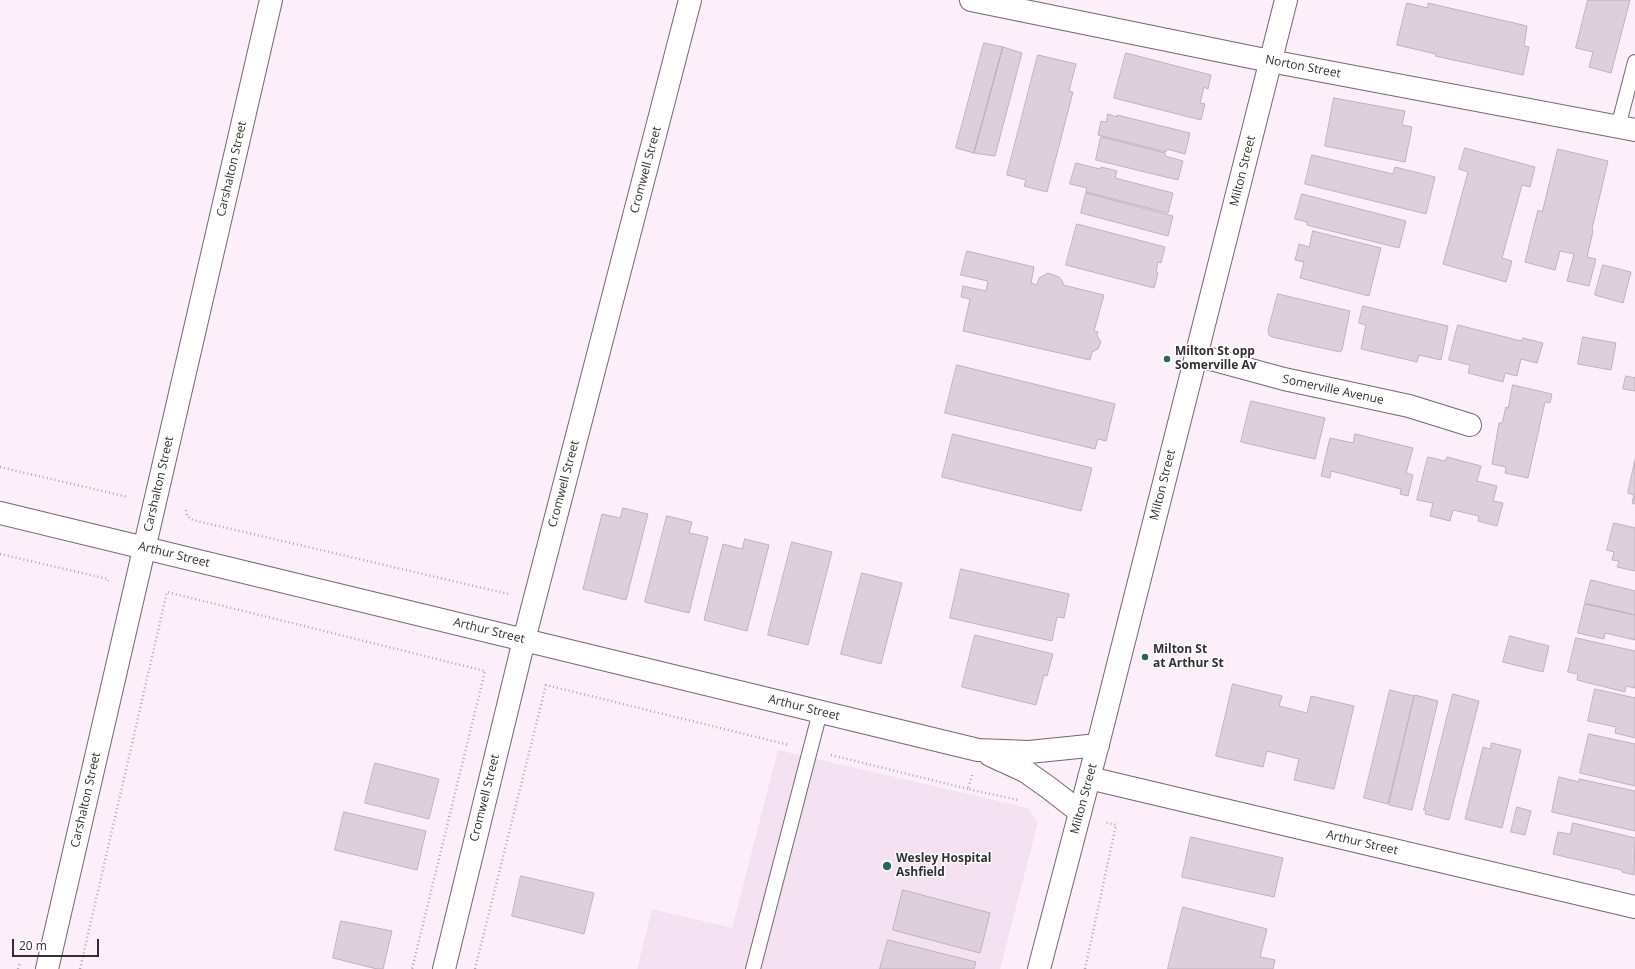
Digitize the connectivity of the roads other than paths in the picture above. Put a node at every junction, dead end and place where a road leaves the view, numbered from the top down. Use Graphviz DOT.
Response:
graph roads {
  1 [pos="271,0"];
  2 [pos="690,0"];
  3 [pos="971,0"];
  4 [pos="1286,0"];
  5 [pos="1270,61"];
  6 [pos="1635,62"];
  7 [pos="1626,129"];
  8 [pos="1196,355"];
  9 [pos="1470,426"];
  10 [pos="0,513"];
  11 [pos="144,548"];
  12 [pos="524,640"];
  13 [pos="820,712"];
  14 [pos="1098,745"];
  15 [pos="978,750"];
  16 [pos="1089,778"];
  17 [pos="1080,812"];
  18 [pos="1635,907"];
  19 [pos="47,969"];
  20 [pos="444,969"];
  21 [pos="753,969"];
  22 [pos="1039,969"];
  1 -- 11 [label="street, Carshalton Street"];
  2 -- 12 [label="street, Cromwell Street"];
  3 -- 5 [label="street, Norton Street"];
  4 -- 5 [label="street, Milton Street"];
  5 -- 7 [label="street, Norton Street"];
  5 -- 8 [label="street, Milton Street"];
  6 -- 7 [label="lane"];
  8 -- 9 [label="street, Somerville Avenue"];
  8 -- 14 [label="street, Milton Street"];
  10 -- 11 [label="street, Arthur Street"];
  11 -- 12 [label="street, Arthur Street"];
  11 -- 19 [label="street, Carshalton Street"];
  12 -- 13 [label="street, Arthur Street"];
  12 -- 20 [label="street, Cromwell Street"];
  13 -- 15 [label="street, Arthur Street"];
  13 -- 21 [label="lane"];
  14 -- 15 [label="street, Arthur Street"];
  14 -- 16 [label="street, Milton Street"];
  15 -- 17 [label="street, Arthur Street"];
  16 -- 17 [label="street, Milton Street"];
  16 -- 18 [label="street, Arthur Street"];
  17 -- 22 [label="street, Milton Street"];
}
